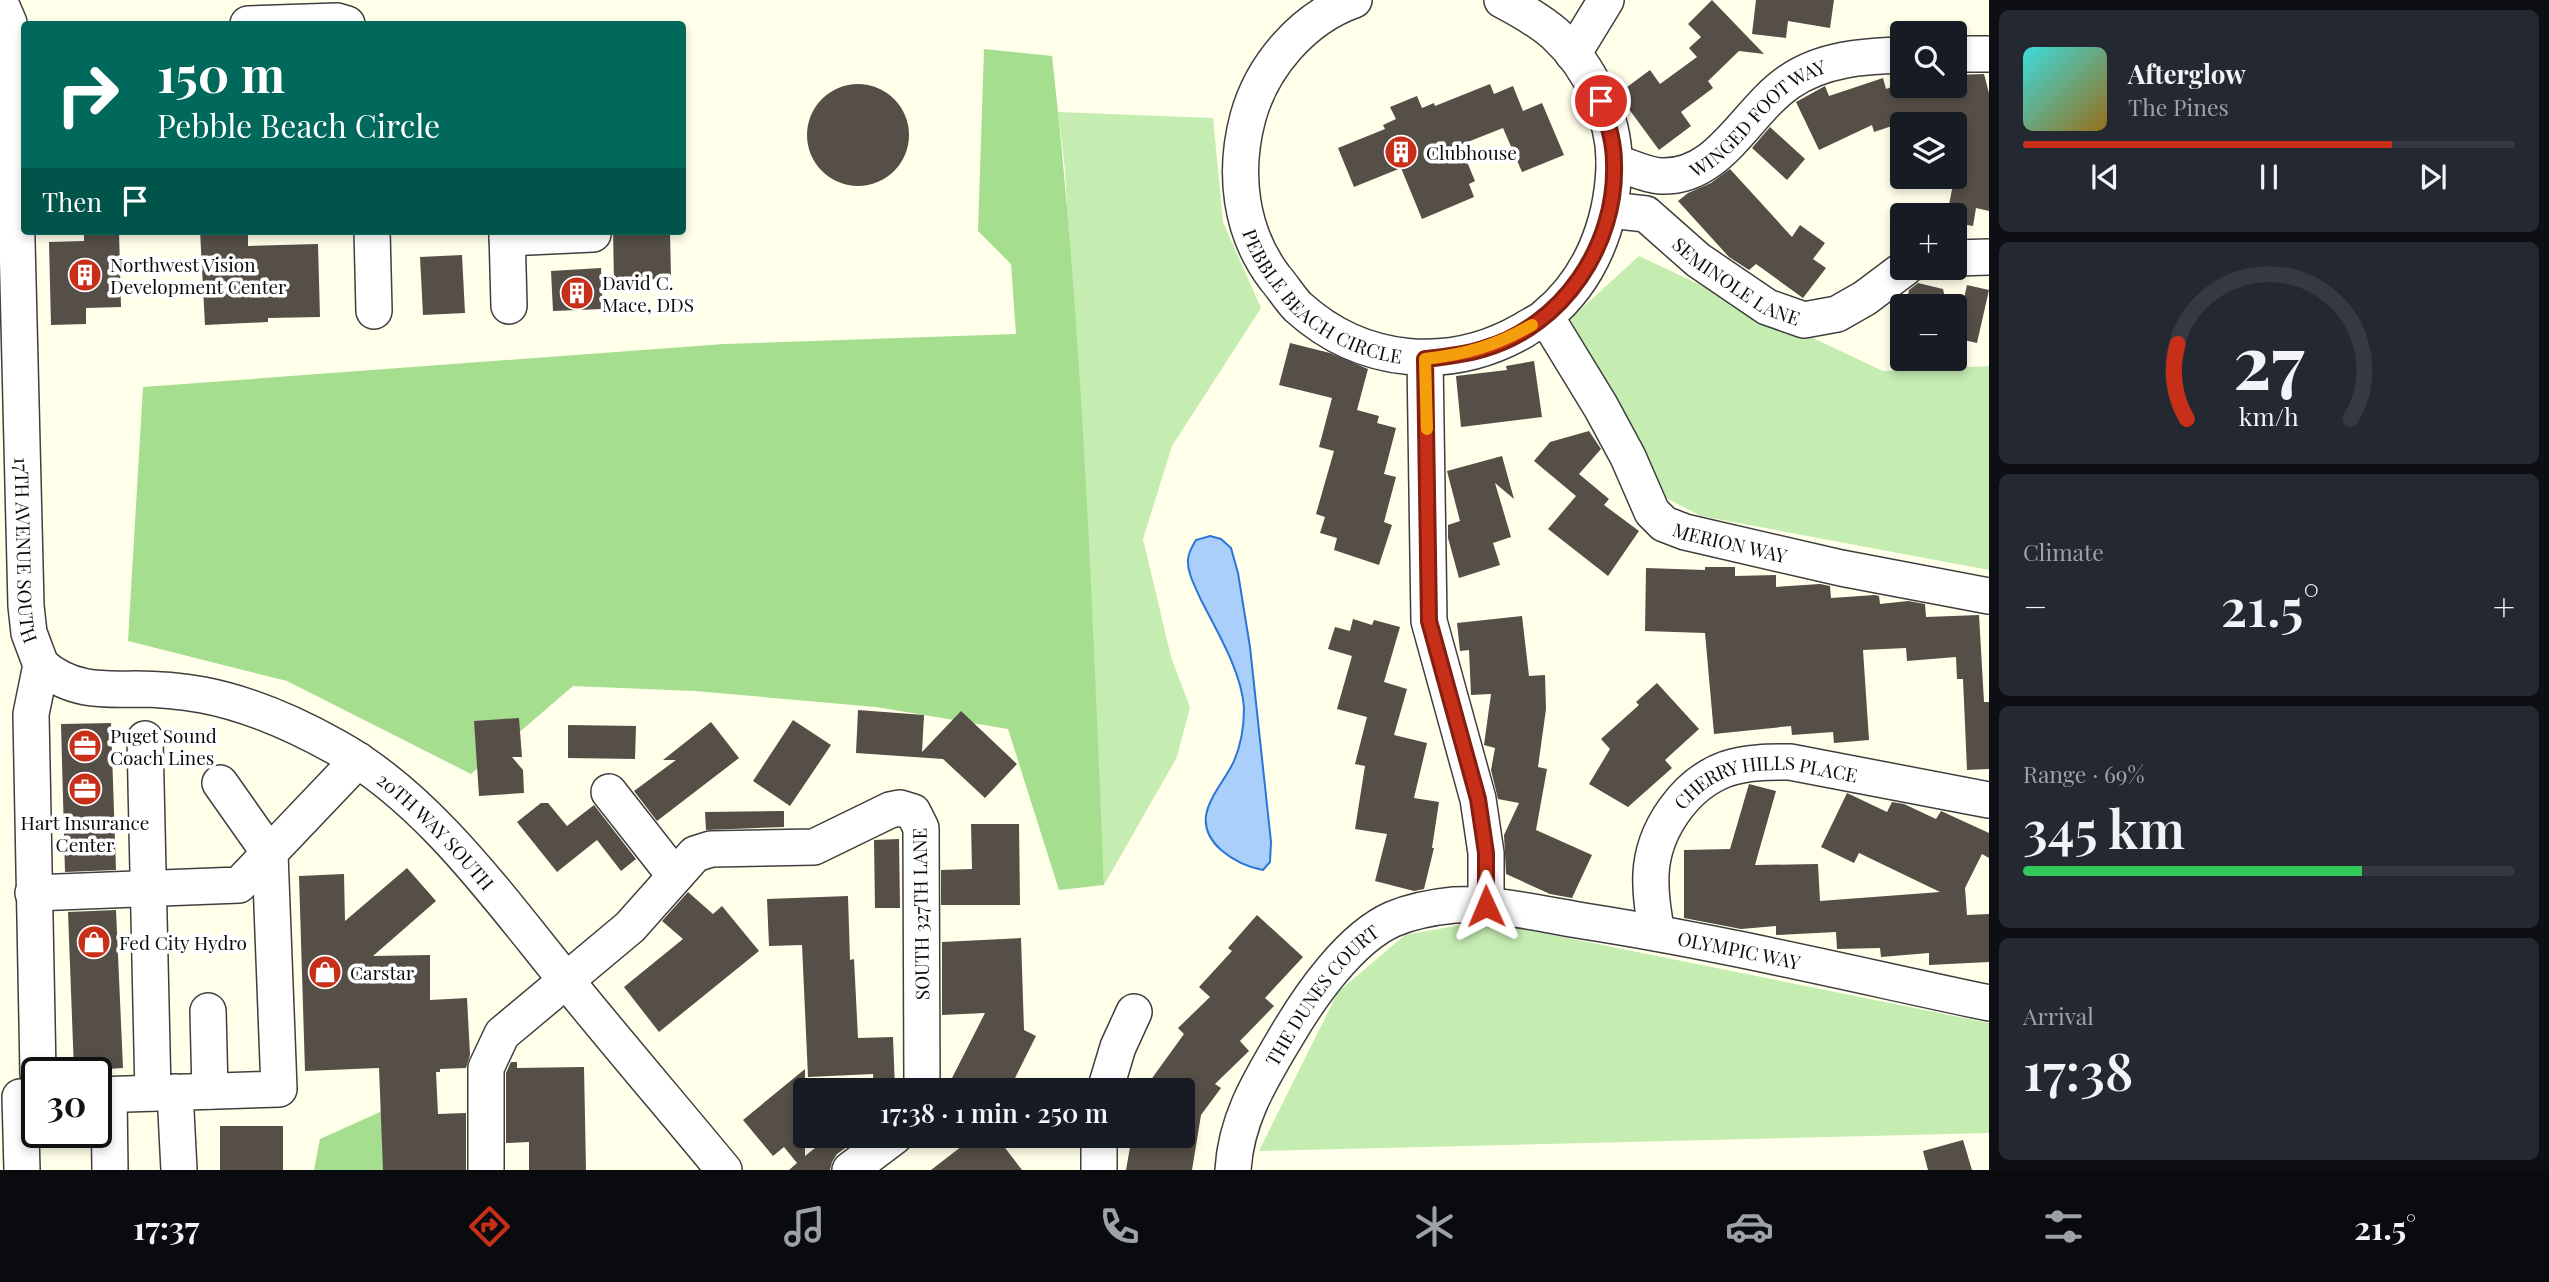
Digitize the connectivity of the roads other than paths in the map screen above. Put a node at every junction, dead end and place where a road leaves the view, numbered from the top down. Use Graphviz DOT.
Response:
graph roads {
  1 [pos="1354,0"];
  2 [pos="1587,0"];
  3 [pos="1606,0"];
  4 [pos="1516,7"];
  5 [pos="10,22"];
  6 [pos="1573,54"];
  7 [pos="1967,54"];
  8 [pos="1989,54"];
  9 [pos="1890,55"];
  10 [pos="13,161"];
  11 [pos="1614,162"];
  12 [pos="1689,173"];
  13 [pos="1610,210"];
  14 [pos="1646,214"];
  15 [pos="372,235"];
  16 [pos="507,235"];
  17 [pos="1989,257"];
  18 [pos="1967,258"];
  19 [pos="1586,270"];
  20 [pos="1890,279"];
  21 [pos="509,306"];
  22 [pos="374,311"];
  23 [pos="1546,317"];
  24 [pos="1425,359"];
  25 [pos="10,366"];
  26 [pos="1989,596"];
  27 [pos="41,665"];
  28 [pos="145,739"];
  29 [pos="358,760"];
  30 [pos="219,783"];
  31 [pos="609,792"];
  32 [pos="1989,800"];
  33 [pos="270,855"];
  34 [pos="675,876"];
  35 [pos="148,890"];
  36 [pos="33,894"];
  37 [pos="1486,906"];
  38 [pos="1657,933"];
  39 [pos="565,980"];
  40 [pos="1989,1003"];
  41 [pos="208,1011"];
  42 [pos="1134,1012"];
  43 [pos="25,1057"];
  44 [pos="922,1078"];
  45 [pos="1109,1078"];
  46 [pos="210,1091"];
  47 [pos="164,1093"];
  48 [pos="112,1095"];
  49 [pos="22,1148"];
  50 [pos="108,1148"];
  51 [pos="879,1148"];
  52 [pos="1099,1148"];
  53 [pos="22,1170"];
  54 [pos="110,1170"];
  55 [pos="179,1170"];
  56 [pos="486,1170"];
  57 [pos="724,1170"];
  58 [pos="849,1170"];
  59 [pos="1099,1170"];
  60 [pos="1233,1170"];
  1 -- 24 [label="street, PEBBLE BEACH CIRCLE"];
  2 -- 4 [label="street, PEBBLE BEACH CIRCLE"];
  3 -- 6 [label="street"];
  4 -- 6 [label="street, PEBBLE BEACH CIRCLE"];
  5 -- 10 [label="street, 17TH AVENUE SOUTH"];
  6 -- 11 [label="street, PEBBLE BEACH CIRCLE"];
  7 -- 8 [label="street"];
  9 -- 12 [label="street, WINGED FOOT WAY"];
  10 -- 25 [label="street, 17TH AVENUE SOUTH"];
  11 -- 12 [label="street, WINGED FOOT WAY"];
  11 -- 13 [label="street, PEBBLE BEACH CIRCLE"];
  12 -- 14 [label="street"];
  13 -- 14 [label="street"];
  13 -- 19 [label="street, PEBBLE BEACH CIRCLE"];
  14 -- 19 [label="street"];
  14 -- 20 [label="street, SEMINOLE LANE"];
  15 -- 22 [label="street"];
  16 -- 21 [label="street"];
  17 -- 18 [label="street"];
  19 -- 23 [label="street, PEBBLE BEACH CIRCLE"];
  23 -- 24 [label="street, PEBBLE BEACH CIRCLE"];
  23 -- 26 [label="street, MERION WAY"];
  24 -- 37 [label="street"];
  25 -- 27 [label="street, 17TH AVENUE SOUTH"];
  27 -- 29 [label="street, 20TH WAY SOUTH"];
  27 -- 36 [label="street, 17TH AVENUE SOUTH"];
  28 -- 35 [label="street"];
  29 -- 33 [label="street"];
  29 -- 39 [label="street, 20TH WAY SOUTH"];
  30 -- 33 [label="street"];
  31 -- 34 [label="street"];
  32 -- 38 [label="street, CHERRY HILLS PLACE"];
  33 -- 35 [label="street"];
  33 -- 46 [label="street"];
  34 -- 39 [label="street, SOUTH 327TH LANE"];
  34 -- 44 [label="street, SOUTH 327TH LANE"];
  35 -- 36 [label="street"];
  35 -- 47 [label="street"];
  36 -- 43 [label="street, 17TH AVENUE SOUTH"];
  37 -- 38 [label="street, OLYMPIC WAY"];
  37 -- 60 [label="street, THE DUNES COURT"];
  38 -- 40 [label="street, OLYMPIC WAY"];
  39 -- 56 [label="street, SOUTH 327TH LANE"];
  39 -- 57 [label="street, 20TH WAY SOUTH"];
  41 -- 46 [label="street"];
  42 -- 45 [label="street"];
  46 -- 47 [label="street"];
  47 -- 48 [label="street"];
  47 -- 55 [label="street"];
  49 -- 53 [label="street, 17TH AVENUE SOUTH"];
  50 -- 54 [label="street"];
  51 -- 58 [label="street"];
  52 -- 59 [label="street"];
}
